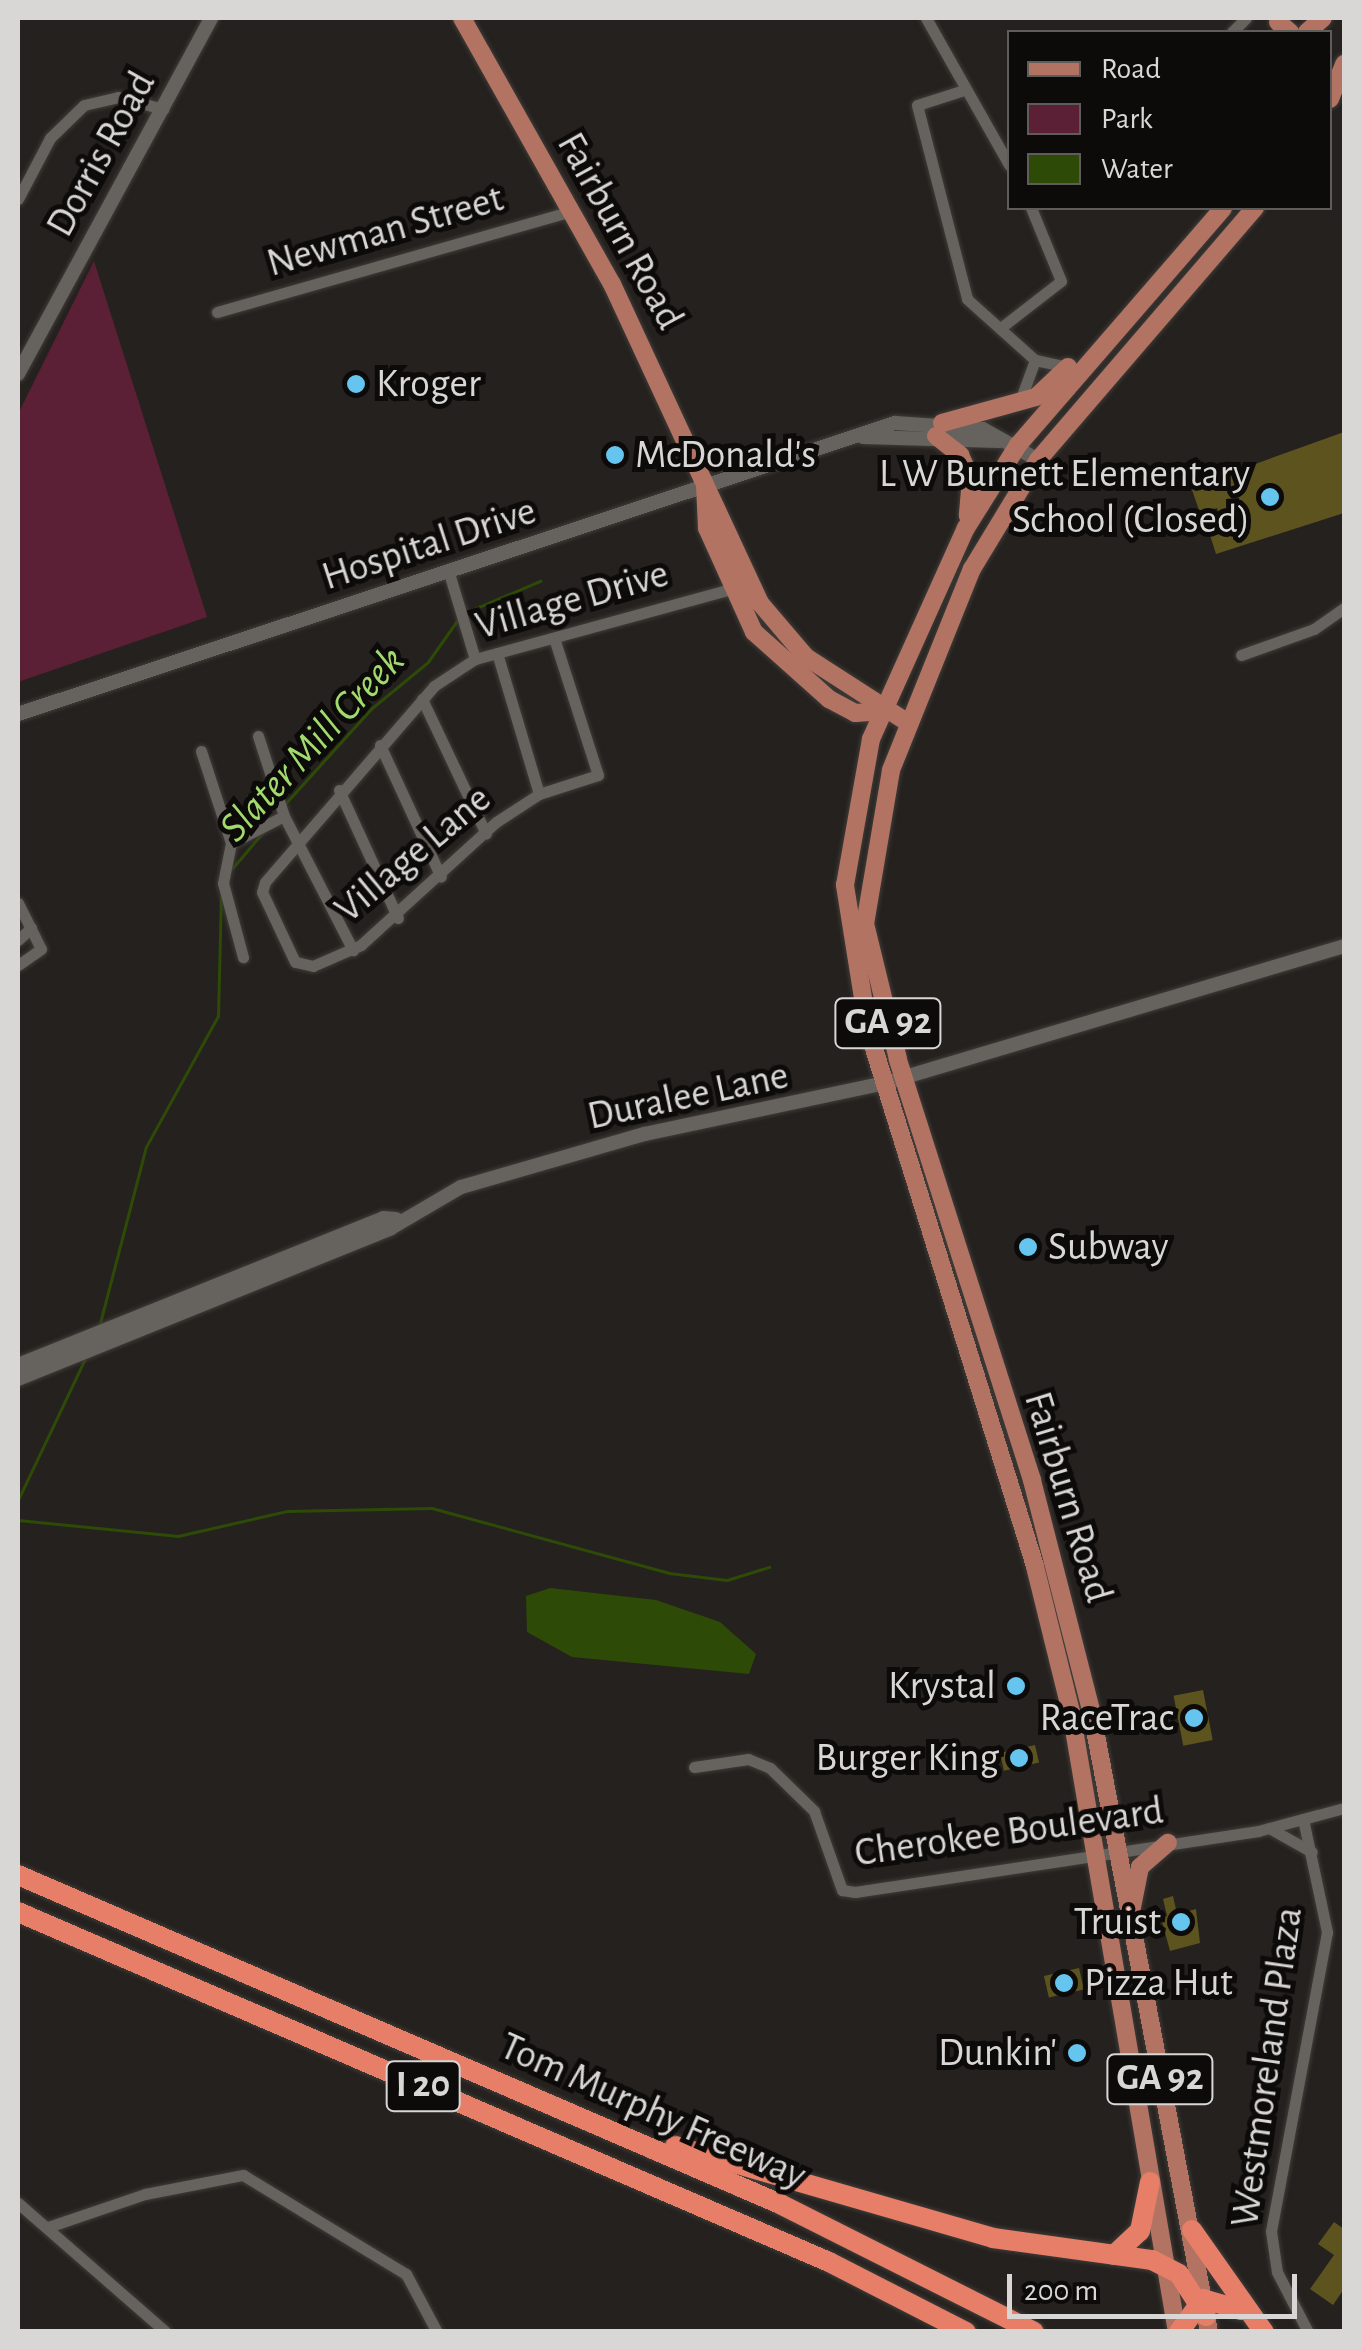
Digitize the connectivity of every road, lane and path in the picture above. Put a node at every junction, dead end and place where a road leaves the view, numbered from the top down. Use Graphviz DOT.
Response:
graph roads {
  1 [pos="211,18"];
  2 [pos="462,18"];
  3 [pos="926,18"];
  4 [pos="1340,69"];
  5 [pos="964,90"];
  6 [pos="1332,94"];
  7 [pos="163,109"];
  8 [pos="1007,160"];
  9 [pos="18,199"];
  10 [pos="1032,210"];
  11 [pos="1221,210"];
  12 [pos="1253,210"];
  13 [pos="571,211"];
  14 [pos="1184,251"];
  15 [pos="217,312"];
  16 [pos="1003,326"];
  17 [pos="1036,360"];
  18 [pos="1068,367"];
  19 [pos="18,374"];
  20 [pos="1017,405"];
  21 [pos="939,430"];
  22 [pos="1010,443"];
  23 [pos="1038,460"];
  24 [pos="705,483"];
  25 [pos="966,528"];
  26 [pos="449,572"];
  27 [pos="730,589"];
  28 [pos="1344,608"];
  29 [pos="554,638"];
  30 [pos="497,653"];
  31 [pos="1241,655"];
  32 [pos="475,660"];
  33 [pos="422,698"];
  34 [pos="881,711"];
  35 [pos="18,714"];
  36 [pos="907,722"];
  37 [pos="258,736"];
  38 [pos="380,745"];
  39 [pos="200,751"];
  40 [pos="339,790"];
  41 [pos="538,794"];
  42 [pos="284,816"];
  43 [pos="486,834"];
  44 [pos="297,837"];
  45 [pos="231,843"];
  46 [pos="441,877"];
  47 [pos="18,902"];
  48 [pos="398,918"];
  49 [pos="31,928"];
  50 [pos="18,940"];
  51 [pos="1344,946"];
  52 [pos="353,950"];
  53 [pos="243,957"];
  54 [pos="18,965"];
  55 [pos="304,966"];
  56 [pos="894,1080"];
  57 [pos="396,1219"];
  58 [pos="18,1365"];
  59 [pos="18,1379"];
  60 [pos="694,1767"];
  61 [pos="1344,1808"];
  62 [pos="1329,1812"];
  63 [pos="1303,1819"];
  64 [pos="1268,1828"];
  65 [pos="1168,1843"];
  66 [pos="1312,1844"];
  67 [pos="1106,1851"];
  68 [pos="1318,1864"];
  69 [pos="18,1875"];
  70 [pos="18,1912"];
  71 [pos="1129,1927"];
  72 [pos="546,2103"];
  73 [pos="1150,2182"];
  74 [pos="18,2204"];
  75 [pos="48,2226"];
  76 [pos="1192,2230"];
  77 [pos="1114,2256"];
  78 [pos="828,2262"];
  79 [pos="1164,2265"];
  80 [pos="1204,2312"];
  81 [pos="1247,2314"];
  82 [pos="166,2332"];
  83 [pos="437,2332"];
  84 [pos="935,2332"];
  85 [pos="966,2332"];
  86 [pos="1034,2332"];
  87 [pos="1178,2332"];
  88 [pos="1264,2332"];
  89 [pos="1308,2332"];
  1 -- 7 [label="street, Dorris Road"];
  2 -- 13 [label="main road, Fairburn Road"];
  3 -- 5 [label="street"];
  4 -- 6 [label="main road"];
  5 -- 8 [label="street"];
  5 -- 16 [label="street"];
  7 -- 9 [label="street"];
  7 -- 19 [label="street, Dorris Road"];
  10 -- 16 [label="street"];
  11 -- 14 [label="main road, GA 92"];
  12 -- 23 [label="main road, GA 92"];
  13 -- 15 [label="street, Newman Street"];
  13 -- 24 [label="main road, Fairburn Road"];
  14 -- 18 [label="main road"];
  14 -- 22 [label="main road, GA 92"];
  16 -- 17 [label="street"];
  17 -- 18 [label="street"];
  17 -- 20 [label="street"];
  18 -- 20 [label="main road"];
  20 -- 21 [label="main road"];
  21 -- 22 [label="street, Hospital Drive"];
  21 -- 24 [label="street, Hospital Drive"];
  21 -- 25 [label="main road"];
  22 -- 23 [label="street, Hospital Drive"];
  22 -- 25 [label="main road, GA 92"];
  23 -- 36 [label="main road, GA 92"];
  24 -- 26 [label="street, Hospital Drive"];
  24 -- 27 [label="main road, Fairburn Road"];
  24 -- 34 [label="main road, Fairburn Road"];
  25 -- 34 [label="main road, GA 92"];
  26 -- 32 [label="street"];
  26 -- 35 [label="street, Hospital Drive"];
  27 -- 29 [label="street, Village Drive"];
  27 -- 34 [label="main road, Fairburn Road"];
  28 -- 31 [label="street"];
  29 -- 30 [label="street, Village Drive"];
  29 -- 41 [label="street, Village Lane"];
  30 -- 32 [label="street, Village Drive"];
  30 -- 41 [label="street"];
  32 -- 33 [label="street, Village Drive"];
  33 -- 38 [label="street, Village Drive"];
  33 -- 43 [label="street"];
  34 -- 36 [label="main road, Fairburn Road"];
  34 -- 56 [label="main road, Fairburn Road / GA 92"];
  36 -- 56 [label="main road, Fairburn Road / GA 92"];
  37 -- 42 [label="street"];
  38 -- 40 [label="street, Village Drive"];
  38 -- 46 [label="street"];
  39 -- 45 [label="street"];
  40 -- 44 [label="street, Village Drive"];
  40 -- 48 [label="street"];
  41 -- 43 [label="street, Village Lane"];
  42 -- 44 [label="street"];
  42 -- 45 [label="street"];
  43 -- 46 [label="street, Village Lane"];
  44 -- 52 [label="street"];
  44 -- 55 [label="street, Village Drive"];
  45 -- 53 [label="street"];
  46 -- 48 [label="street, Village Lane"];
  47 -- 49 [label="street"];
  48 -- 52 [label="street, Village Lane"];
  49 -- 50 [label="street"];
  49 -- 54 [label="street"];
  51 -- 56 [label="street, Duralee Lane"];
  52 -- 55 [label="street, Village Lane"];
  56 -- 57 [label="street, Duralee Lane"];
  56 -- 67 [label="main road, Fairburn Road / GA 92"];
  57 -- 58 [label="street, Duralee Lane"];
  57 -- 59 [label="street, Duralee Lane"];
  60 -- 67 [label="street, Cherokee Boulevard"];
  61 -- 62 [label="street, Cherokee Boulevard"];
  62 -- 63 [label="street, Cherokee Boulevard"];
  62 -- 66 [label="street"];
  63 -- 64 [label="street, Cherokee Boulevard"];
  63 -- 66 [label="street, Westmoreland Plaza"];
  64 -- 65 [label="street, Cherokee Boulevard"];
  64 -- 68 [label="street, Westmoreland Plaza"];
  65 -- 67 [label="street, Cherokee Boulevard"];
  65 -- 71 [label="main road"];
  66 -- 68 [label="street, Westmoreland Plaza"];
  67 -- 71 [label="main road, Fairburn Road / GA 92"];
  67 -- 73 [label="main road, Fairburn Road / GA 92"];
  68 -- 89 [label="street, Westmoreland Plaza"];
  69 -- 72 [label="highway, Tom Murphy Freeway / I 20"];
  70 -- 78 [label="highway, Tom Murphy Freeway / I 20"];
  71 -- 76 [label="main road, Fairburn Road / GA 92"];
  72 -- 77 [label="highway"];
  72 -- 86 [label="highway, Tom Murphy Freeway / I 20"];
  73 -- 77 [label="highway"];
  73 -- 79 [label="main road, Fairburn Road / GA 92"];
  74 -- 75 [label="street"];
  75 -- 82 [label="street"];
  75 -- 83 [label="street"];
  76 -- 80 [label="main road, Fairburn Road / GA 92"];
  76 -- 81 [label="highway"];
  77 -- 79 [label="highway"];
  78 -- 84 [label="highway"];
  78 -- 85 [label="highway, Tom Murphy Freeway / I 20"];
  79 -- 80 [label="highway"];
  79 -- 87 [label="main road, Fairburn Road / GA 92"];
  80 -- 81 [label="highway"];
  80 -- 87 [label="highway"];
  81 -- 88 [label="highway"];
}
